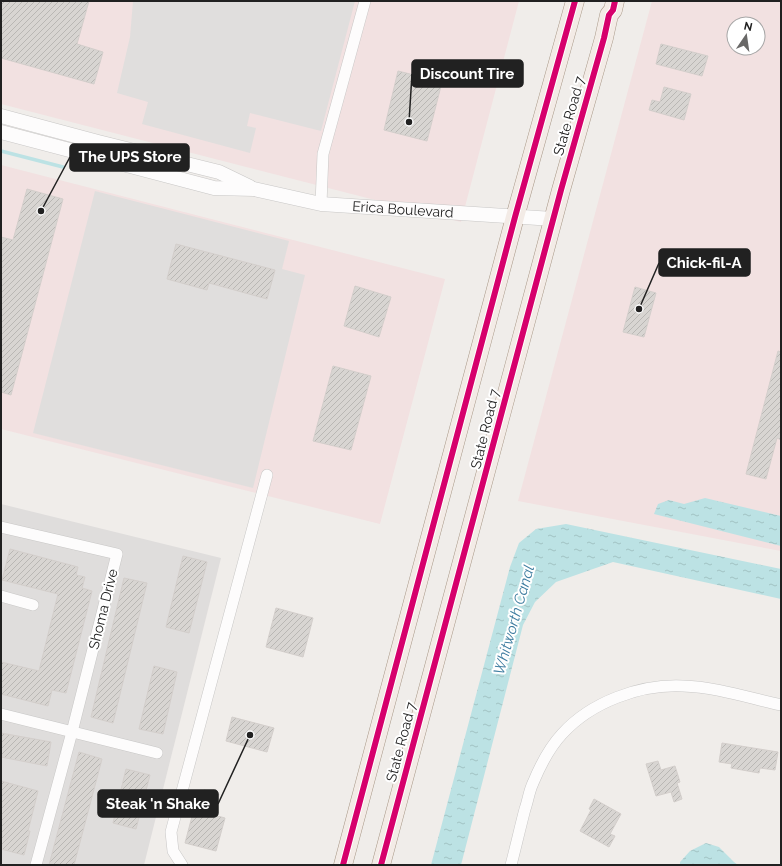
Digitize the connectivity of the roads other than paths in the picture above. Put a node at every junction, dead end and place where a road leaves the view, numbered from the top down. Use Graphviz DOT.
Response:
graph roads {
  1 [pos="365,1"];
  2 [pos="575,1"];
  3 [pos="610,6"];
  4 [pos="1,116"];
  5 [pos="1,132"];
  6 [pos="254,189"];
  7 [pos="321,204"];
  8 [pos="515,216"];
  9 [pos="553,218"];
  10 [pos="267,475"];
  11 [pos="1,527"];
  12 [pos="1,596"];
  13 [pos="34,605"];
  14 [pos="781,705"];
  15 [pos="1,714"];
  16 [pos="72,732"];
  17 [pos="157,753"];
  18 [pos="36,865"];
  19 [pos="182,865"];
  20 [pos="343,865"];
  21 [pos="381,865"];
  22 [pos="511,865"];
  1 -- 7 [label="street"];
  2 -- 8 [label="main road, State Road 7"];
  3 -- 9 [label="main road, State Road 7"];
  4 -- 6 [label="street, Erica Boulevard"];
  5 -- 6 [label="street, Erica Boulevard"];
  6 -- 7 [label="street, Erica Boulevard"];
  7 -- 8 [label="street, Erica Boulevard"];
  8 -- 9 [label="street, Erica Boulevard"];
  8 -- 20 [label="main road, State Road 7"];
  9 -- 21 [label="main road, State Road 7"];
  10 -- 19 [label="street"];
  11 -- 16 [label="street, Shoma Drive"];
  12 -- 13 [label="street"];
  14 -- 22 [label="street"];
  15 -- 16 [label="street"];
  16 -- 17 [label="street"];
  16 -- 18 [label="street, Shoma Drive"];
}
